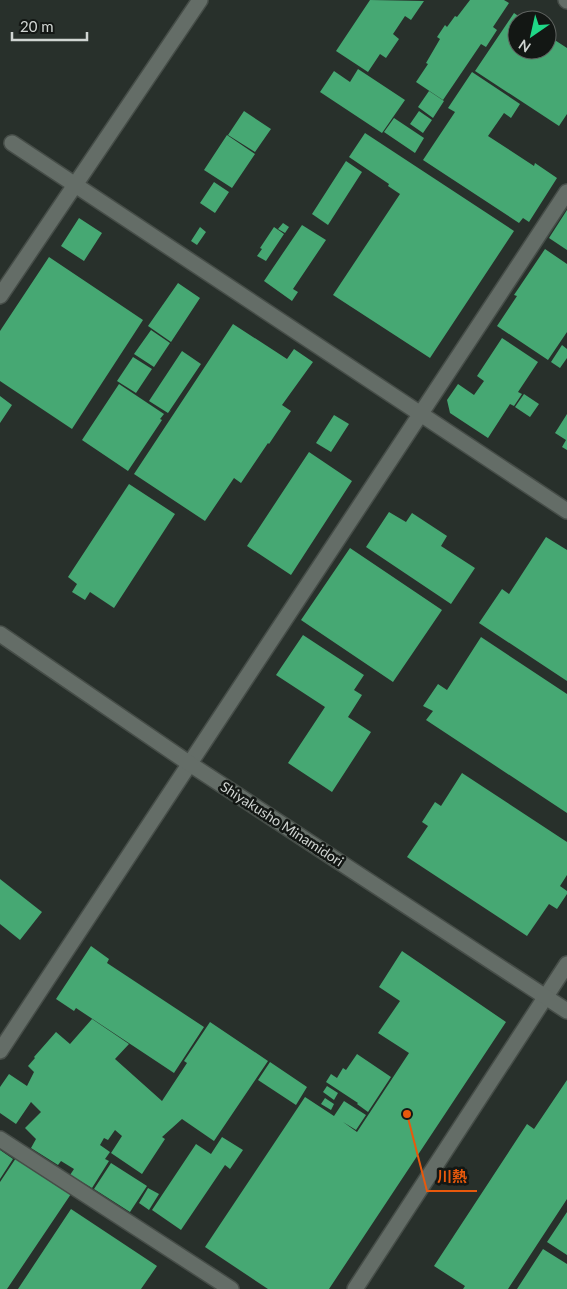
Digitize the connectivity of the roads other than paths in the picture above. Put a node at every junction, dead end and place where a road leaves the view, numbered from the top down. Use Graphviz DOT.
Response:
graph roads {
  1 [pos="200,0"];
  2 [pos="12,143"];
  3 [pos="74,184"];
  4 [pos="567,192"];
  5 [pos="0,296"];
  6 [pos="420,414"];
  7 [pos="567,510"];
  8 [pos="0,634"];
  9 [pos="190,764"];
  10 [pos="567,964"];
  11 [pos="546,996"];
  12 [pos="567,1011"];
  13 [pos="0,1051"];
  14 [pos="0,1139"];
  15 [pos="231,1289"];
  16 [pos="355,1289"];
  1 -- 3 [label="street"];
  2 -- 3 [label="street"];
  3 -- 5 [label="street"];
  3 -- 6 [label="street"];
  4 -- 6 [label="street"];
  6 -- 7 [label="street"];
  6 -- 9 [label="street"];
  8 -- 9 [label="street, Shiyakusho Minamidori"];
  9 -- 11 [label="street, Shiyakusho Minamidori"];
  9 -- 13 [label="street"];
  10 -- 11 [label="street"];
  11 -- 12 [label="street, Shiyakusho Minamidori"];
  11 -- 16 [label="street"];
  14 -- 15 [label="street"];
}
